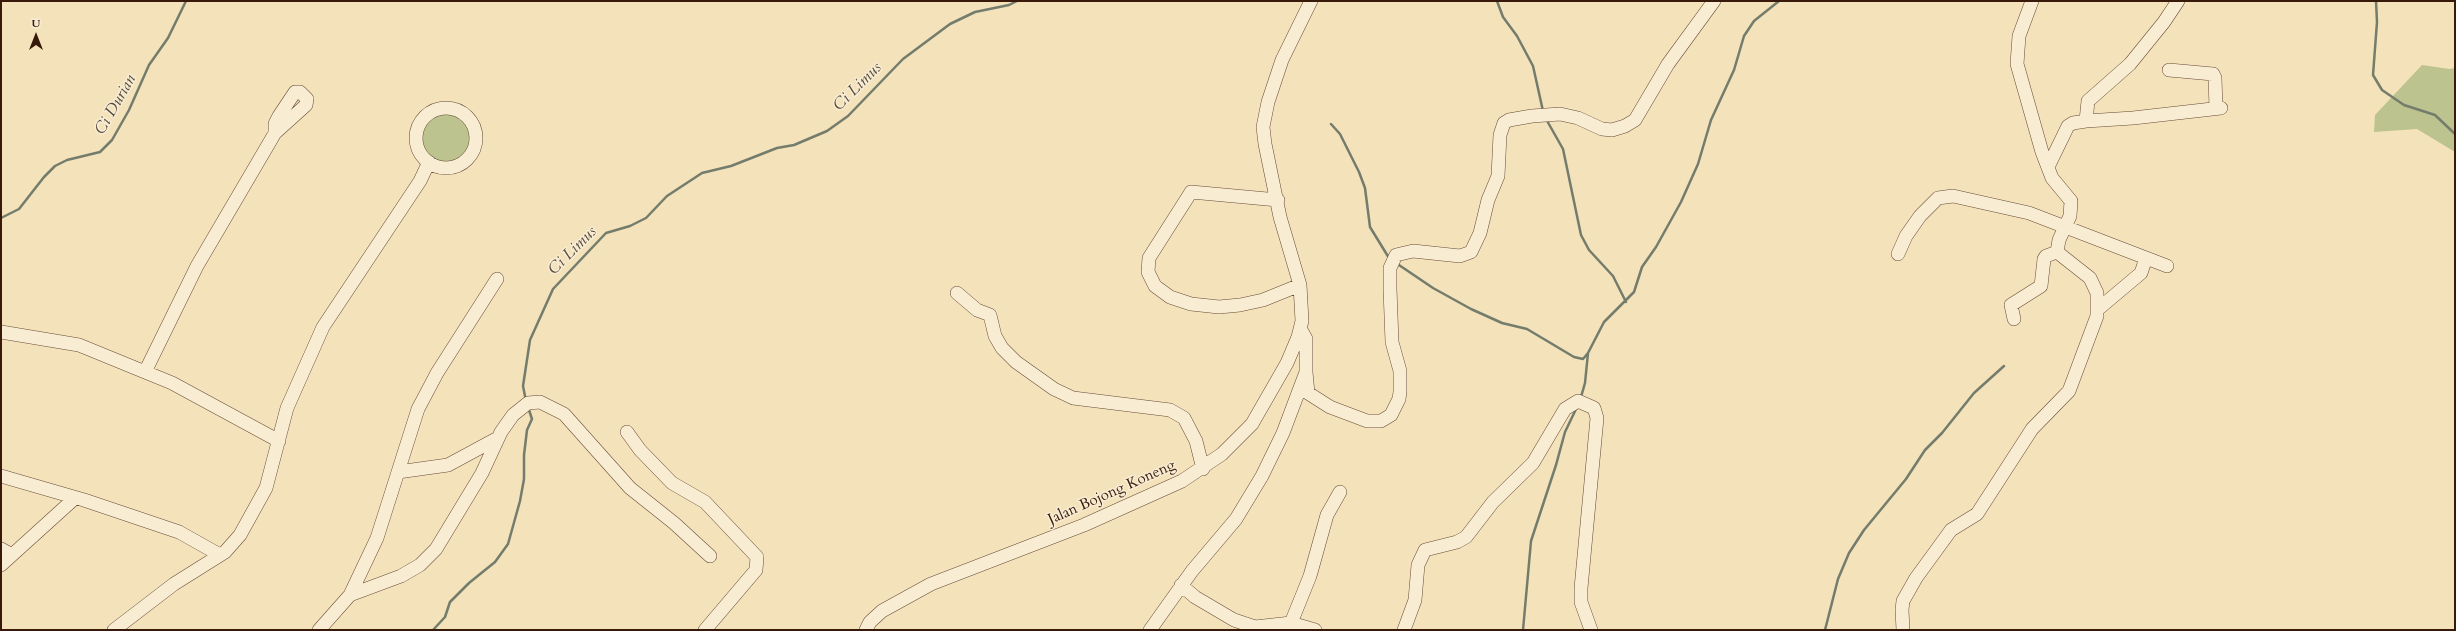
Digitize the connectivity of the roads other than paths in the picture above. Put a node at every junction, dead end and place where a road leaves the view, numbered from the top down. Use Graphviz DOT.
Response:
graph roads {
  1 [pos="1311,1"];
  2 [pos="1714,1"];
  3 [pos="2032,1"];
  4 [pos="2178,1"];
  5 [pos="2169,70"];
  6 [pos="2086,121"];
  7 [pos="275,133"];
  8 [pos="429,162"];
  9 [pos="2048,167"];
  10 [pos="1278,200"];
  11 [pos="2066,227"];
  12 [pos="2058,252"];
  13 [pos="1898,254"];
  14 [pos="2146,258"];
  15 [pos="2167,266"];
  16 [pos="497,279"];
  17 [pos="1300,285"];
  18 [pos="957,293"];
  19 [pos="2097,310"];
  20 [pos="2014,319"];
  21 [pos="1301,330"];
  22 [pos="1,332"];
  23 [pos="145,372"];
  24 [pos="1306,372"];
  25 [pos="627,432"];
  26 [pos="498,438"];
  27 [pos="279,441"];
  28 [pos="1203,469"];
  29 [pos="398,472"];
  30 [pos="1,476"];
  31 [pos="1340,492"];
  32 [pos="75,498"];
  33 [pos="6,552"];
  34 [pos="220,556"];
  35 [pos="710,556"];
  36 [pos="1,565"];
  37 [pos="1181,585"];
  38 [pos="350,595"];
  39 [pos="1291,623"];
  40 [pos="1250,627"];
  41 [pos="114,630"];
  42 [pos="319,630"];
  43 [pos="705,630"];
  44 [pos="866,630"];
  45 [pos="1150,630"];
  46 [pos="1315,630"];
  47 [pos="1404,630"];
  48 [pos="1591,630"];
  49 [pos="1903,630"];
  1 -- 10 [label="street"];
  2 -- 24 [label="street"];
  3 -- 9 [label="street"];
  4 -- 6 [label="street"];
  5 -- 6 [label="street"];
  6 -- 9 [label="street"];
  7 -- 23 [label="street"];
  8 -- 8 [label="street"];
  8 -- 27 [label="street"];
  9 -- 11 [label="street"];
  10 -- 17 [label="street"];
  10 -- 17 [label="street"];
  11 -- 12 [label="street"];
  11 -- 13 [label="street"];
  11 -- 14 [label="street"];
  12 -- 19 [label="street"];
  12 -- 20 [label="street"];
  14 -- 15 [label="street"];
  14 -- 19 [label="street"];
  16 -- 29 [label="street"];
  17 -- 21 [label="street, Jalan Bojong Koneng"];
  18 -- 28 [label="street"];
  19 -- 49 [label="street"];
  21 -- 24 [label="street"];
  21 -- 28 [label="street, Jalan Bojong Koneng"];
  22 -- 23 [label="street"];
  23 -- 27 [label="street"];
  24 -- 37 [label="street"];
  25 -- 43 [label="street"];
  26 -- 29 [label="street"];
  26 -- 35 [label="street"];
  26 -- 38 [label="street"];
  27 -- 34 [label="street"];
  28 -- 44 [label="street, Jalan Bojong Koneng"];
  29 -- 38 [label="street"];
  30 -- 32 [label="street"];
  31 -- 39 [label="street"];
  32 -- 33 [label="street"];
  32 -- 34 [label="street"];
  33 -- 36 [label="street"];
  34 -- 41 [label="street"];
  37 -- 40 [label="street"];
  37 -- 45 [label="street"];
  38 -- 42 [label="street"];
  39 -- 40 [label="street"];
  39 -- 46 [label="street"];
  47 -- 48 [label="street"];
}
